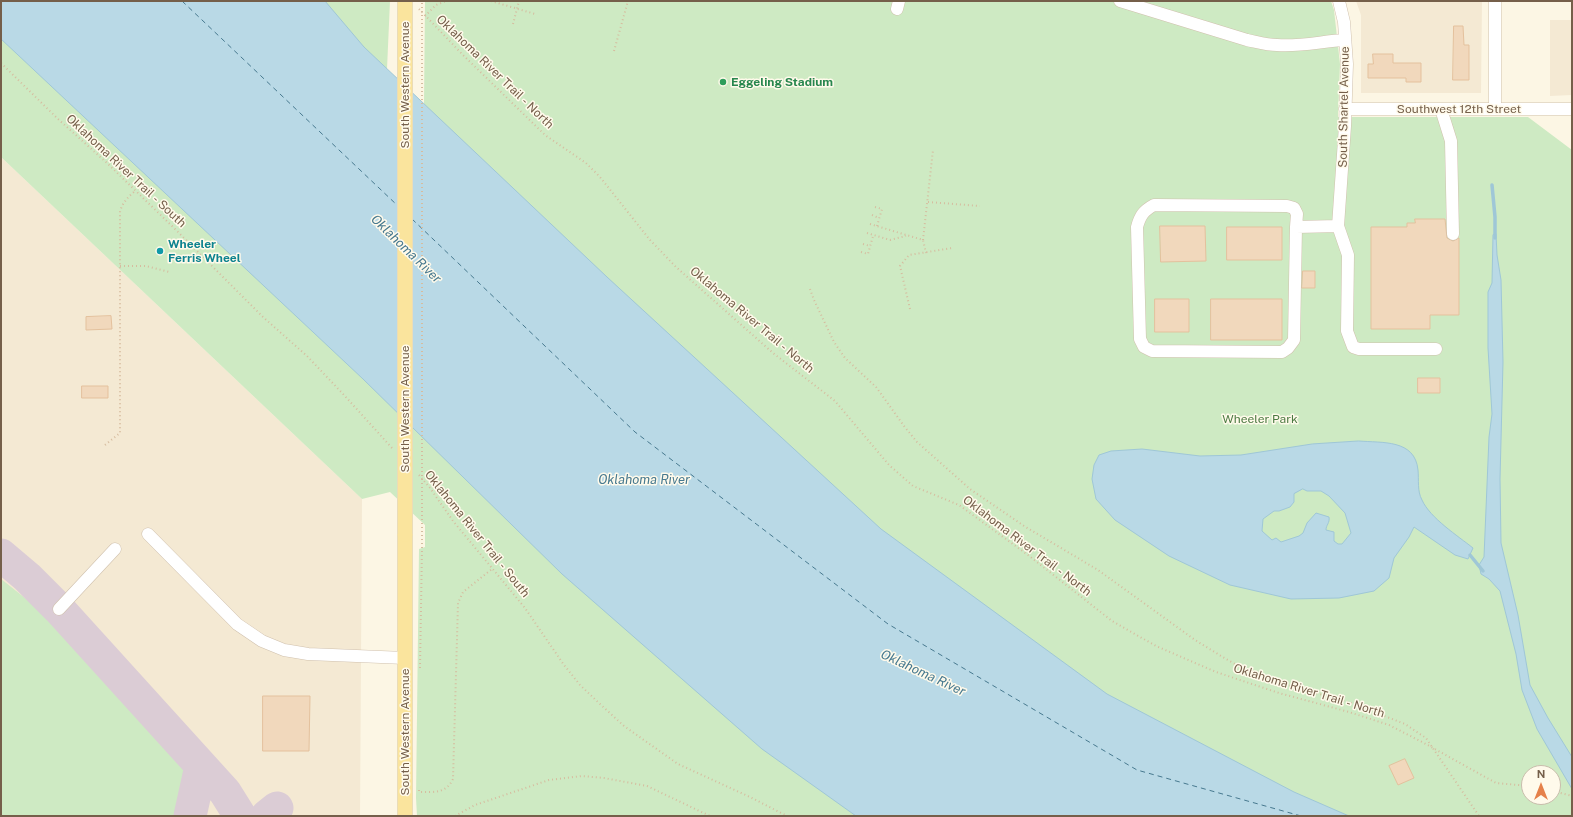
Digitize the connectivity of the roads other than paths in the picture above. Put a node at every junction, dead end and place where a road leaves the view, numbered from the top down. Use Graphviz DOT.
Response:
graph roads {
  1 [pos="1120,1"];
  2 [pos="1339,1"];
  3 [pos="1495,1"];
  4 [pos="410,4"];
  5 [pos="1345,40"];
  6 [pos="1345,109"];
  7 [pos="1441,109"];
  8 [pos="1495,109"];
  9 [pos="1572,110"];
  10 [pos="1339,220"];
  11 [pos="1296,227"];
  12 [pos="1453,234"];
  13 [pos="1436,349"];
  14 [pos="148,534"];
  15 [pos="115,549"];
  16 [pos="59,609"];
  17 [pos="405,658"];
  18 [pos="405,816"];
  1 -- 5 [label="street"];
  2 -- 5 [label="street, South Shartel Avenue"];
  3 -- 8 [label="street"];
  4 -- 17 [label="main road, South Western Avenue, bridge"];
  5 -- 6 [label="street, South Shartel Avenue"];
  6 -- 7 [label="street, Southwest 12th Street"];
  6 -- 10 [label="street, South Shartel Avenue"];
  7 -- 8 [label="street, Southwest 12th Street"];
  7 -- 12 [label="street"];
  8 -- 9 [label="street, Southwest 12th Street"];
  10 -- 11 [label="street"];
  10 -- 13 [label="street"];
  11 -- 11 [label="street"];
  14 -- 17 [label="street"];
  15 -- 16 [label="street"];
  17 -- 18 [label="main road, South Western Avenue"];
}
